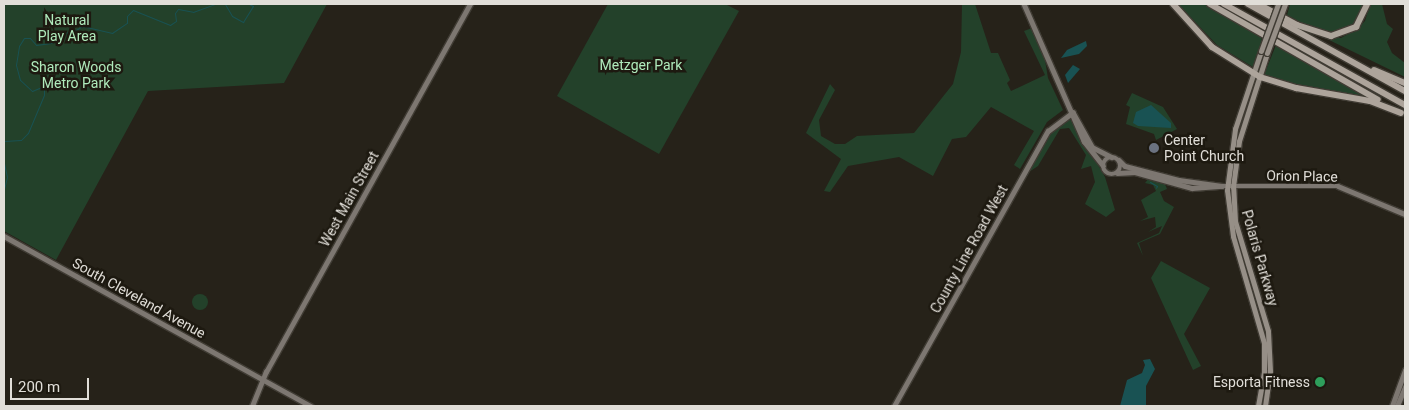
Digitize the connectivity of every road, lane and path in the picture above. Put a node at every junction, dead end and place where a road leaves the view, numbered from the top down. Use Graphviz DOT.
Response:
graph roads {
  1 [pos="470,4"];
  2 [pos="1024,4"];
  3 [pos="1173,4"];
  4 [pos="1210,4"];
  5 [pos="1224,4"];
  6 [pos="1248,4"];
  7 [pos="1258,4"];
  8 [pos="1278,4"];
  9 [pos="1285,4"];
  10 [pos="1367,4"];
  11 [pos="1264,52"];
  12 [pos="1342,56"];
  13 [pos="1256,75"];
  14 [pos="1405,83"];
  15 [pos="1405,91"];
  16 [pos="1405,105"];
  17 [pos="1073,112"];
  18 [pos="1403,115"];
  19 [pos="1112,157"];
  20 [pos="1119,160"];
  21 [pos="1103,165"];
  22 [pos="1144,169"];
  23 [pos="1127,172"];
  24 [pos="1117,173"];
  25 [pos="1227,186"];
  26 [pos="1405,214"];
  27 [pos="4,236"];
  28 [pos="1405,370"];
  29 [pos="262,380"];
  30 [pos="1405,387"];
  31 [pos="252,406"];
  32 [pos="312,406"];
  33 [pos="894,406"];
  34 [pos="1258,406"];
  35 [pos="1265,406"];
  36 [pos="1392,406"];
  37 [pos="1397,406"];
  1 -- 29 [label="main road, West Main Street"];
  2 -- 17 [label="main road"];
  3 -- 13 [label="highway"];
  4 -- 18 [label="highway"];
  5 -- 16 [label="highway"];
  6 -- 12 [label="highway"];
  7 -- 10 [label="highway"];
  8 -- 11 [label="main road, Polaris Parkway, bridge"];
  9 -- 11 [label="main road, Polaris Parkway, bridge"];
  11 -- 13 [label="main road, Polaris Parkway"];
  12 -- 14 [label="highway"];
  12 -- 15 [label="highway"];
  13 -- 18 [label="highway"];
  13 -- 25 [label="main road, Polaris Parkway"];
  17 -- 19 [label="main road, Orion Place"];
  17 -- 21 [label="main road"];
  17 -- 33 [label="main road, County Line Road West"];
  19 -- 20 [label="main road, Orion Place"];
  19 -- 21 [label="main road"];
  20 -- 22 [label="main road, Orion Place"];
  20 -- 24 [label="main road"];
  21 -- 24 [label="main road"];
  22 -- 23 [label="main road"];
  22 -- 25 [label="main road, Orion Place"];
  23 -- 24 [label="main road, Orion Place"];
  23 -- 25 [label="main road, Orion Place"];
  25 -- 26 [label="main road, Orion Place"];
  25 -- 34 [label="main road, Polaris Parkway"];
  25 -- 35 [label="main road, Polaris Parkway"];
  27 -- 29 [label="main road, South Cleveland Avenue"];
  28 -- 36 [label="main road"];
  29 -- 31 [label="main road, West Main Street"];
  29 -- 32 [label="main road, South Cleveland Avenue"];
  30 -- 37 [label="main road"];
}
